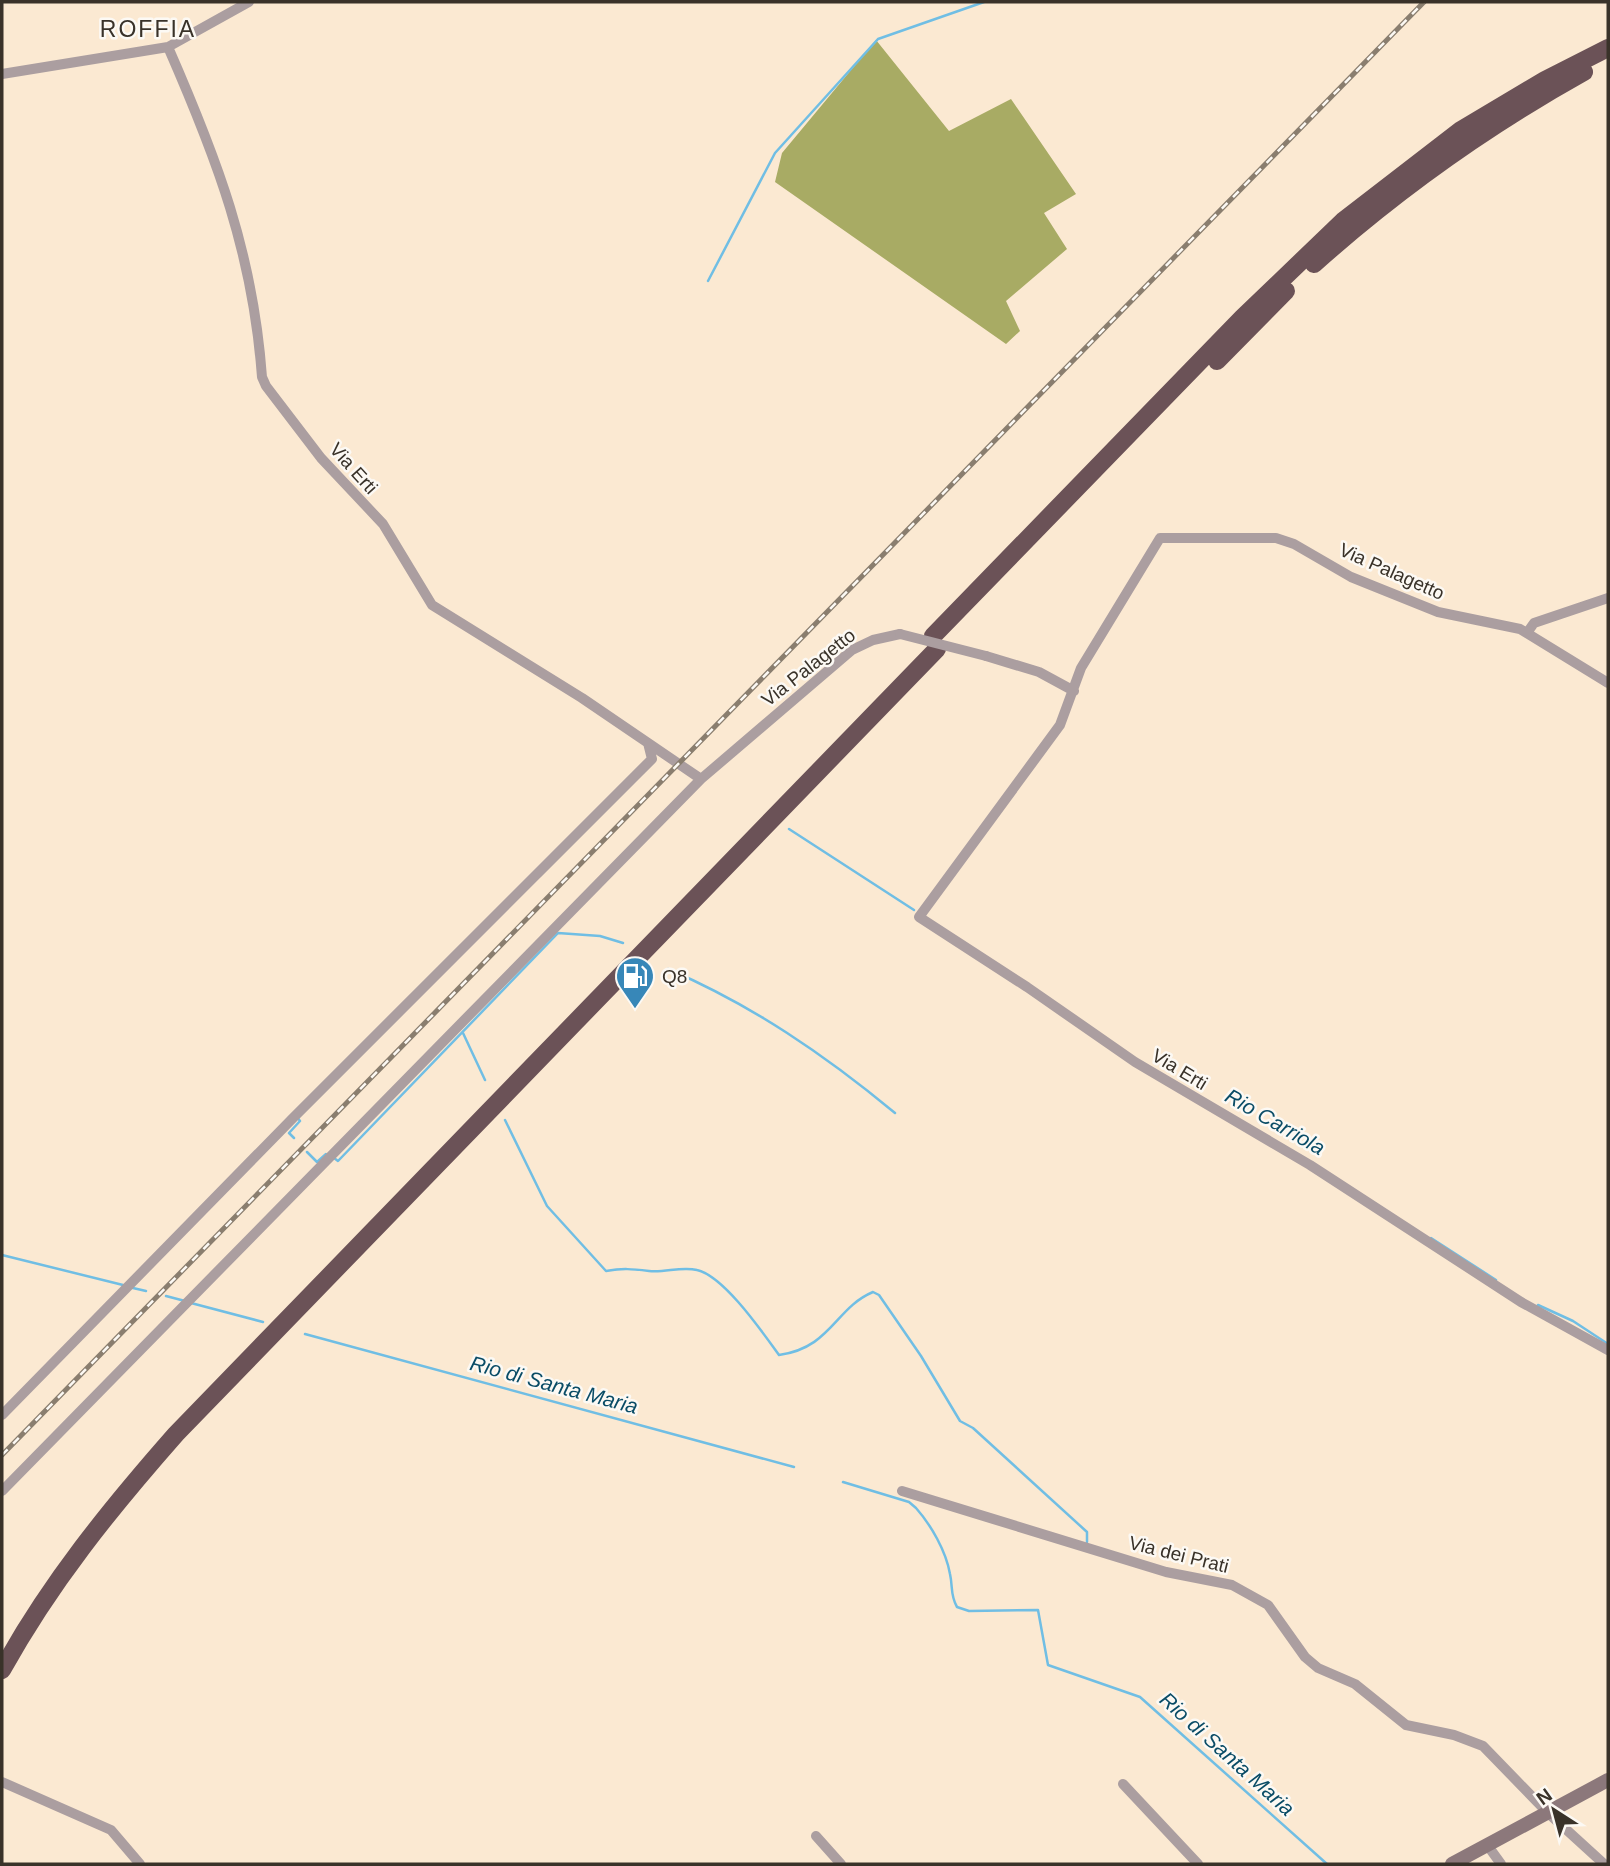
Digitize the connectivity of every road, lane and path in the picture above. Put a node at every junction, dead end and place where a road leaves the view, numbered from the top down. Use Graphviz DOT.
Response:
graph roads {
  1 [pos="249,2"];
  2 [pos="168,47"];
  3 [pos="1608,47"];
  4 [pos="1608,60"];
  5 [pos="2,74"];
  6 [pos="1608,597"];
  7 [pos="1527,633"];
  8 [pos="935,642"];
  9 [pos="1608,683"];
  10 [pos="1074,691"];
  11 [pos="649,743"];
  12 [pos="701,779"];
  13 [pos="919,917"];
  14 [pos="1608,1350"];
  15 [pos="2,1415"];
  16 [pos="2,1491"];
  17 [pos="902,1491"];
  18 [pos="2,1653"];
  19 [pos="2,1670"];
  20 [pos="1608,1780"];
  21 [pos="2,1782"];
  22 [pos="1123,1784"];
  23 [pos="1547,1812"];
  24 [pos="816,1836"];
  25 [pos="1488,1846"];
  26 [pos="140,1864"];
  27 [pos="841,1864"];
  28 [pos="1198,1864"];
  29 [pos="1452,1864"];
  30 [pos="1501,1864"];
  31 [pos="1604,1864"];
  1 -- 2 [label="street"];
  2 -- 5 [label="street"];
  2 -- 11 [label="street, Via Erti"];
  3 -- 8 [label="highway"];
  4 -- 8 [label="highway"];
  6 -- 7 [label="street"];
  7 -- 9 [label="street, Via Palagetto"];
  7 -- 10 [label="street, Via Palagetto"];
  8 -- 18 [label="highway"];
  8 -- 19 [label="highway"];
  10 -- 12 [label="street, Via Palagetto, bridge"];
  10 -- 13 [label="street, Via Palagetto"];
  11 -- 12 [label="street, Via Erti"];
  11 -- 15 [label="street"];
  12 -- 16 [label="street, Via Palagetto"];
  13 -- 14 [label="street, Via Erti"];
  17 -- 23 [label="street, Via dei Prati"];
  20 -- 23 [label="main road"];
  21 -- 26 [label="street"];
  22 -- 28 [label="street"];
  23 -- 25 [label="main road"];
  23 -- 31 [label="street, Via dei Prati"];
  24 -- 27 [label="street"];
  25 -- 29 [label="main road"];
  25 -- 30 [label="street"];
}
